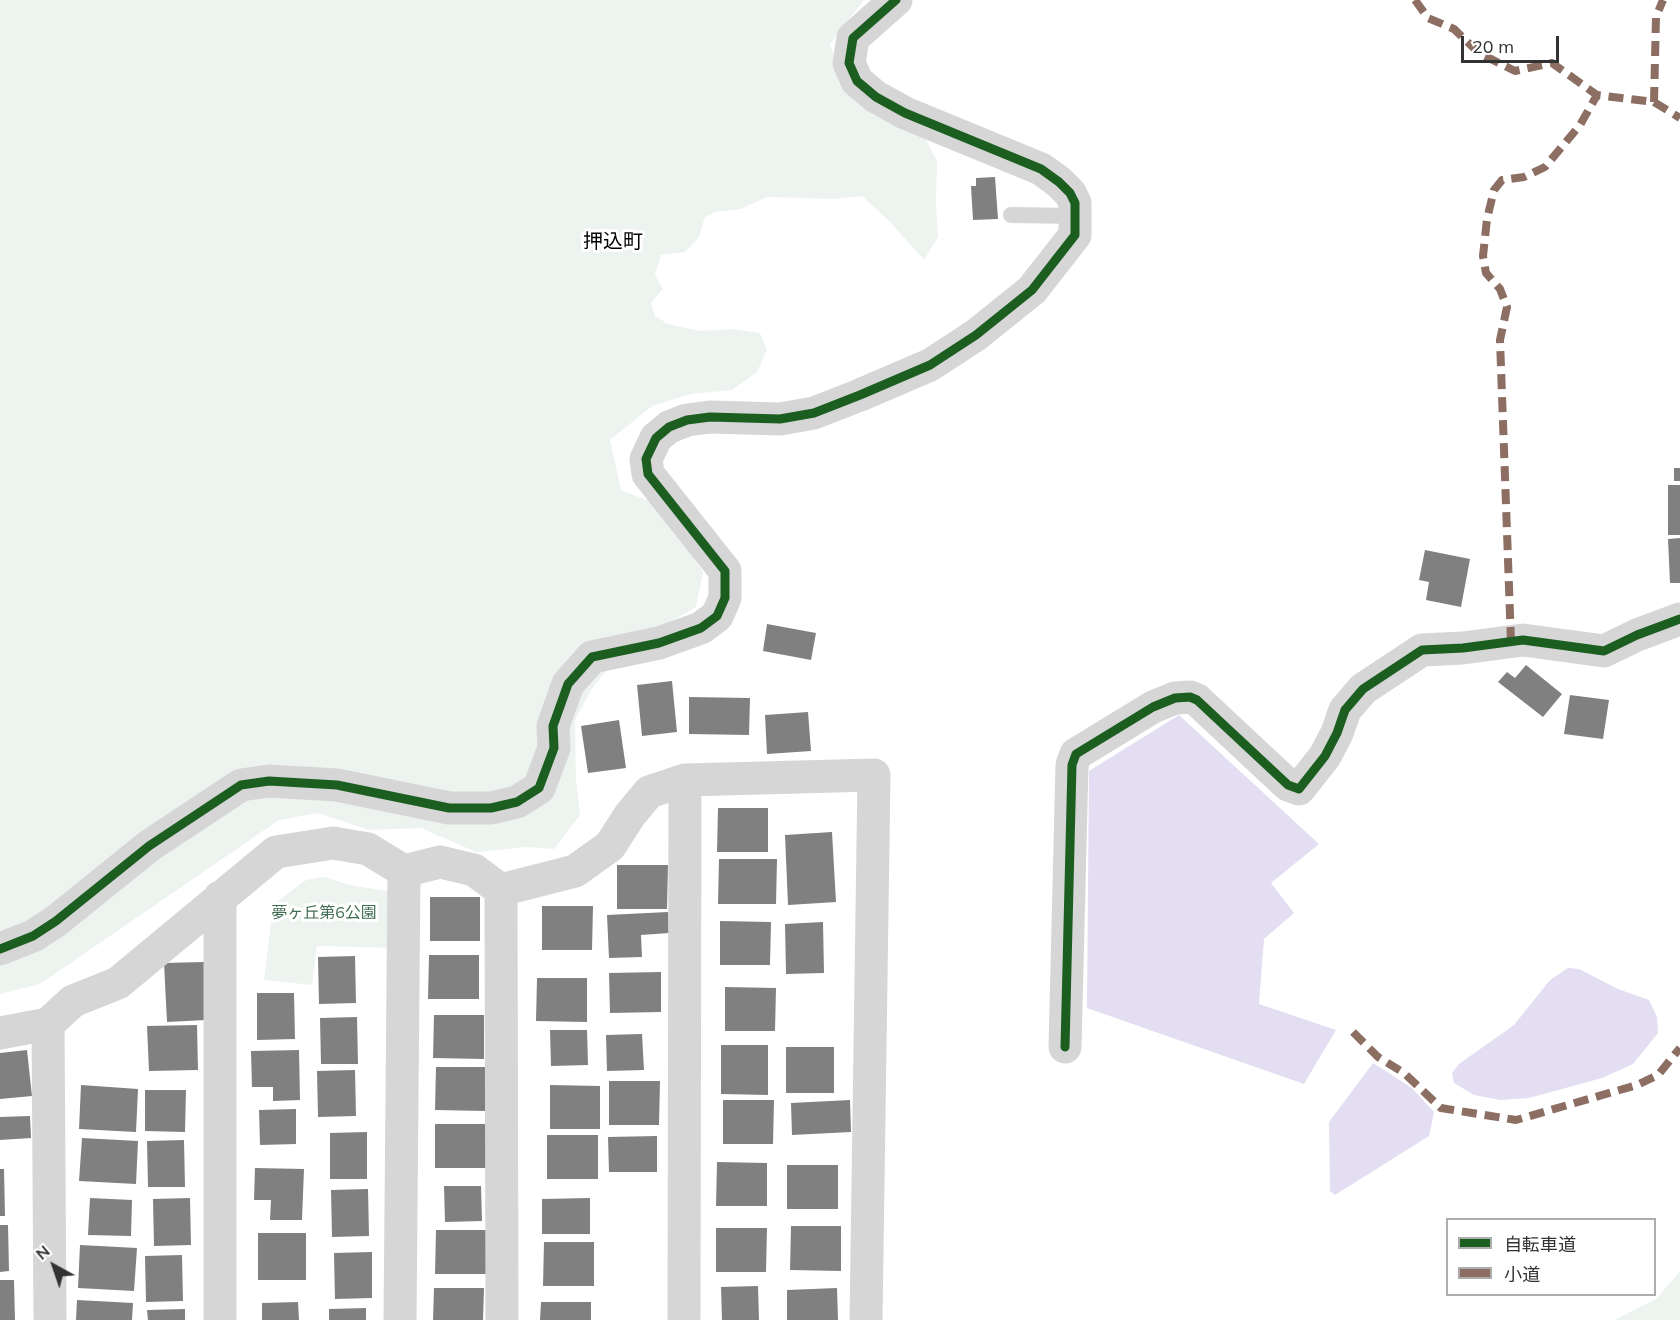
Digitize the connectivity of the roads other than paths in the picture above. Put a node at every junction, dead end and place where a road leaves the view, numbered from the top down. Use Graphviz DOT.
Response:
graph roads {
  1 [pos="896,0"];
  2 [pos="1011,215"];
  3 [pos="1077,216"];
  4 [pos="1680,620"];
  5 [pos="685,780"];
  6 [pos="404,871"];
  7 [pos="501,890"];
  8 [pos="220,897"];
  9 [pos="0,950"];
  10 [pos="48,1024"];
  11 [pos="0,1033"];
  12 [pos="1065,1047"];
  13 [pos="50,1320"];
  14 [pos="220,1320"];
  15 [pos="400,1320"];
  16 [pos="502,1320"];
  17 [pos="684,1320"];
  18 [pos="866,1320"];
  1 -- 3 [label="street"];
  2 -- 3 [label="lane"];
  3 -- 9 [label="street"];
  4 -- 12 [label="street"];
  5 -- 7 [label="street"];
  5 -- 17 [label="street"];
  5 -- 18 [label="street"];
  6 -- 7 [label="street"];
  6 -- 8 [label="street"];
  6 -- 15 [label="street"];
  7 -- 16 [label="street"];
  8 -- 10 [label="street"];
  8 -- 14 [label="street"];
  10 -- 11 [label="street"];
  10 -- 13 [label="street"];
}
